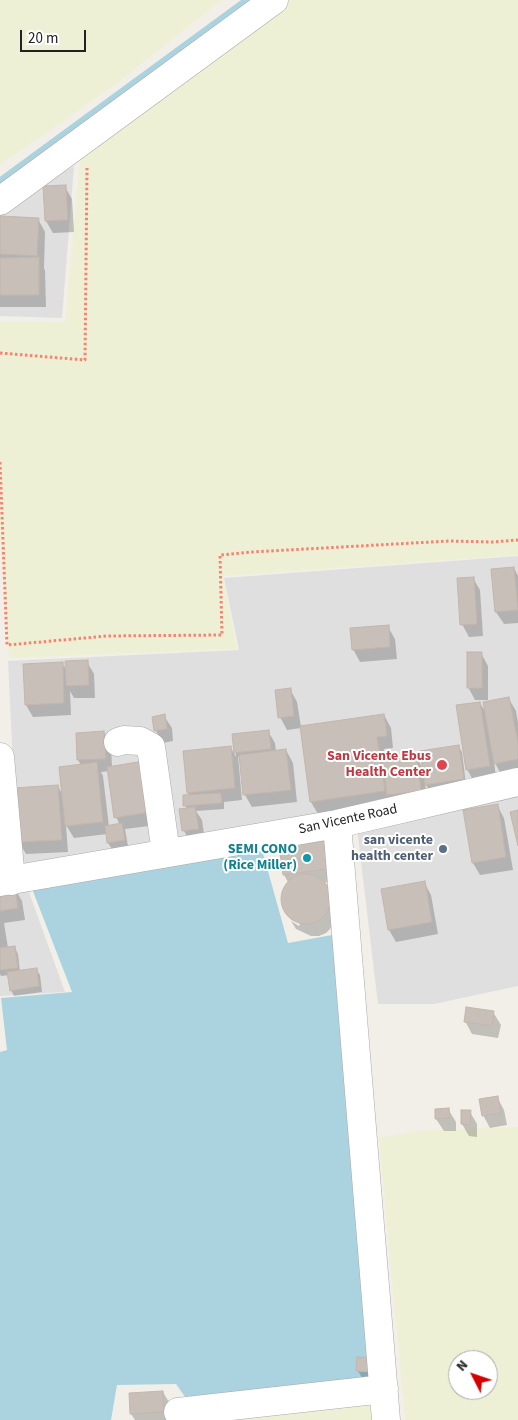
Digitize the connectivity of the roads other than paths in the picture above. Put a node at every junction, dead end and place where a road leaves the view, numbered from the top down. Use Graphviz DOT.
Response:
graph roads {
  1 [pos="274,0"];
  2 [pos="0,200"];
  3 [pos="118,742"];
  4 [pos="0,757"];
  5 [pos="518,782"];
  6 [pos="337,824"];
  7 [pos="166,853"];
  8 [pos="6,882"];
  9 [pos="384,1389"];
  10 [pos="178,1412"];
  11 [pos="386,1420"];
  1 -- 2 [label="street"];
  3 -- 7 [label="street"];
  4 -- 8 [label="street"];
  5 -- 6 [label="street, San Vicente Road"];
  6 -- 7 [label="street, San Vicente Road"];
  6 -- 9 [label="street"];
  7 -- 8 [label="street, San Vicente Road"];
  9 -- 10 [label="street"];
  9 -- 11 [label="street"];
}
